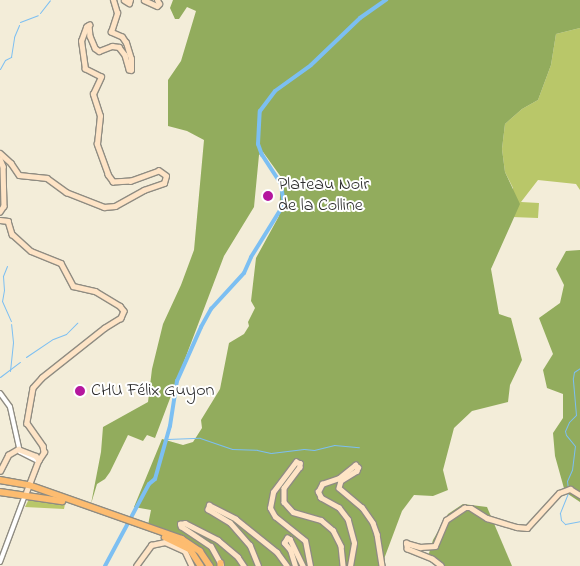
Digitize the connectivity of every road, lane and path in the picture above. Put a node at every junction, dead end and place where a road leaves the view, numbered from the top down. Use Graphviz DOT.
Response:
graph roads {
  1 [pos="114,0"];
  2 [pos="124,0"];
  3 [pos="130,0"];
  4 [pos="144,0"];
  5 [pos="157,0"];
  6 [pos="0,154"];
  7 [pos="0,159"];
  8 [pos="0,212"];
  9 [pos="0,220"];
  10 [pos="0,393"];
  11 [pos="18,449"];
  12 [pos="38,459"];
  13 [pos="0,472"];
  14 [pos="0,480"];
  15 [pos="29,485"];
  16 [pos="0,492"];
  17 [pos="580,495"];
  18 [pos="25,496"];
  19 [pos="70,502"];
  20 [pos="161,534"];
  21 [pos="0,562"];
  22 [pos="221,565"];
  23 [pos="136,566"];
  24 [pos="192,566"];
  25 [pos="201,566"];
  26 [pos="208,566"];
  27 [pos="244,566"];
  28 [pos="258,566"];
  29 [pos="287,566"];
  30 [pos="295,566"];
  31 [pos="303,566"];
  32 [pos="310,566"];
  33 [pos="343,566"];
  34 [pos="350,566"];
  35 [pos="382,566"];
  36 [pos="441,566"];
  1 -- 6 [label="main road"];
  2 -- 3 [label="main road"];
  4 -- 5 [label="main road"];
  7 -- 8 [label="main road"];
  9 -- 12 [label="main road"];
  10 -- 11 [label="street"];
  11 -- 12 [label="main road"];
  11 -- 13 [label="main road"];
  12 -- 15 [label="main road"];
  14 -- 15 [label="main road"];
  15 -- 18 [label="main road"];
  15 -- 19 [label="main road"];
  16 -- 18 [label="main road"];
  17 -- 36 [label="main road"];
  18 -- 19 [label="main road"];
  18 -- 21 [label="street"];
  19 -- 20 [label="main road"];
  20 -- 25 [label="main road"];
  20 -- 26 [label="main road"];
  22 -- 27 [label="main road"];
  23 -- 24 [label="main road"];
  28 -- 29 [label="main road"];
  30 -- 31 [label="main road"];
  32 -- 33 [label="main road"];
  34 -- 35 [label="main road"];
}
